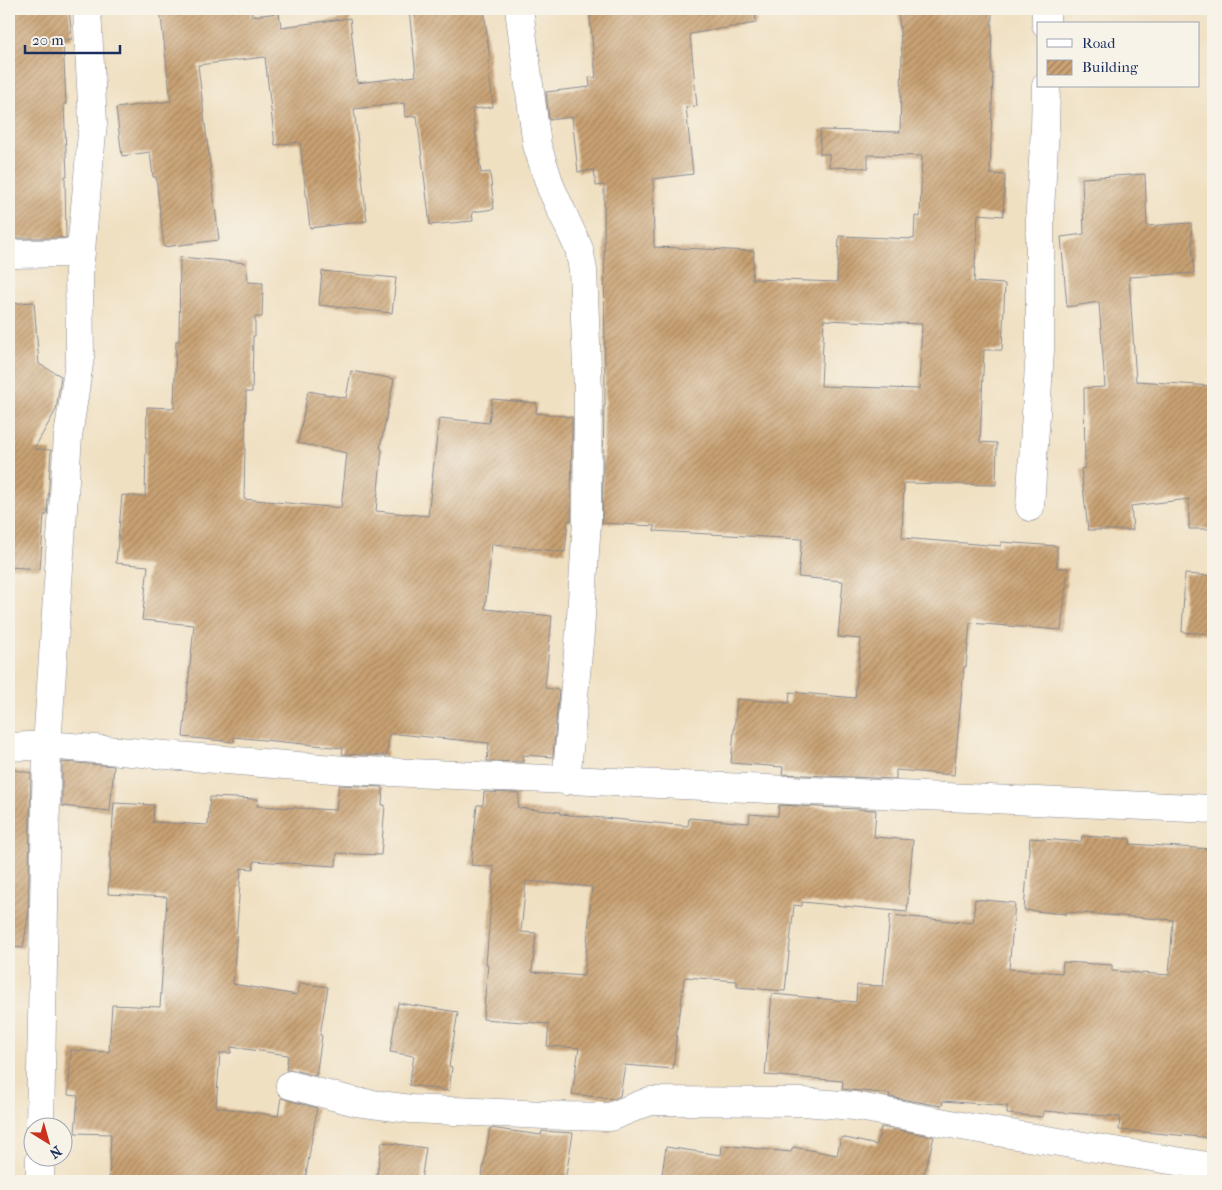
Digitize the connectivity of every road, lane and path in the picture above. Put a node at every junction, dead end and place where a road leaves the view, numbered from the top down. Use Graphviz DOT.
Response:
graph roads {
  1 [pos="87,9"];
  2 [pos="519,9"];
  3 [pos="1046,9"];
  4 [pos="1046,22"];
  5 [pos="1046,88"];
  6 [pos="81,253"];
  7 [pos="9,254"];
  8 [pos="1030,507"];
  9 [pos="47,745"];
  10 [pos="9,747"];
  11 [pos="566,781"];
  12 [pos="1213,809"];
  13 [pos="290,1085"];
  14 [pos="40,1118"];
  15 [pos="1213,1167"];
  16 [pos="40,1168"];
  17 [pos="40,1181"];
  1 -- 6 [label="street"];
  2 -- 11 [label="street"];
  3 -- 4 [label="street"];
  5 -- 8 [label="street"];
  6 -- 7 [label="street"];
  6 -- 9 [label="street"];
  9 -- 10 [label="street"];
  9 -- 11 [label="street"];
  9 -- 14 [label="street"];
  11 -- 12 [label="street"];
  13 -- 15 [label="street"];
  16 -- 17 [label="street"];
}
